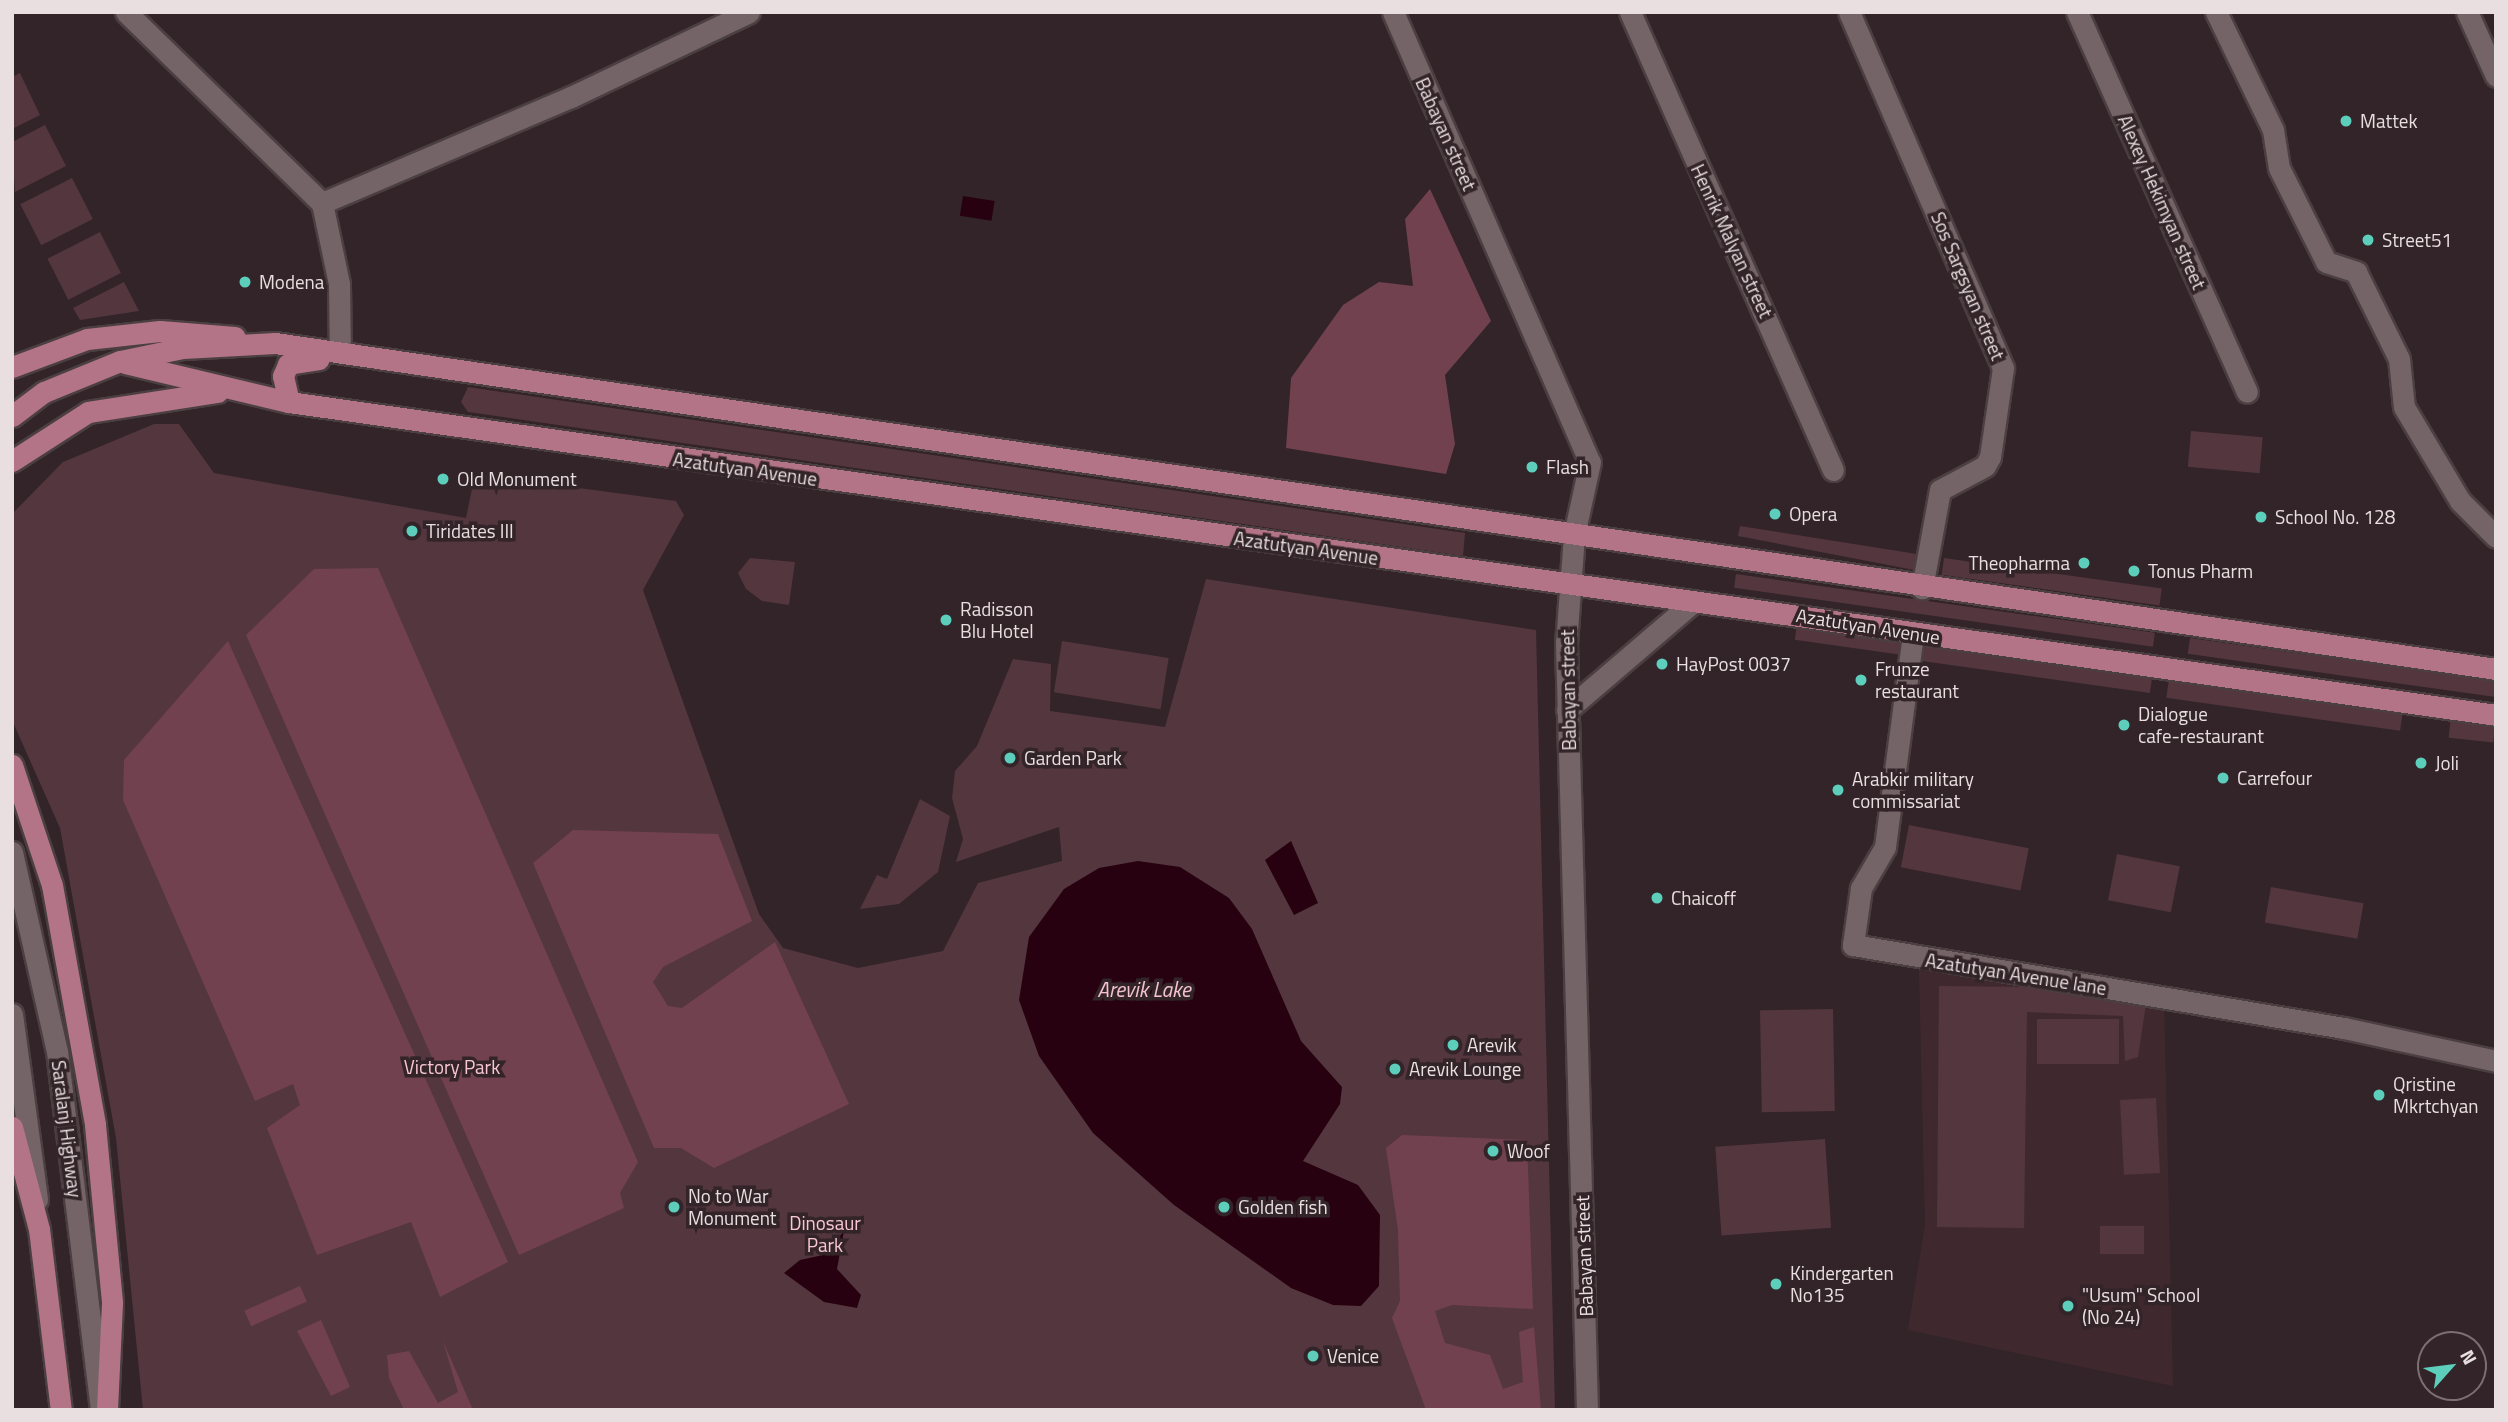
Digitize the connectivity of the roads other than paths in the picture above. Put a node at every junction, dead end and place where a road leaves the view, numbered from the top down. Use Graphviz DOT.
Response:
graph roads {
  1 [pos="126,12"];
  2 [pos="749,12"];
  3 [pos="1393,12"];
  4 [pos="1630,12"];
  5 [pos="1849,12"];
  6 [pos="2077,12"];
  7 [pos="2216,12"];
  8 [pos="2468,12"];
  9 [pos="2496,76"];
  10 [pos="322,203"];
  11 [pos="275,343"];
  12 [pos="340,352"];
  13 [pos="120,362"];
  14 [pos="408,363"];
  15 [pos="12,367"];
  16 [pos="239,390"];
  17 [pos="2247,393"];
  18 [pos="289,402"];
  19 [pos="12,416"];
  20 [pos="12,461"];
  21 [pos="1833,470"];
  22 [pos="1574,535"];
  23 [pos="2496,537"];
  24 [pos="1568,584"];
  25 [pos="1922,588"];
  26 [pos="1694,601"];
  27 [pos="1913,634"];
  28 [pos="2496,669"];
  29 [pos="1567,710"];
  30 [pos="2496,715"];
  31 [pos="12,765"];
  32 [pos="12,852"];
  33 [pos="12,1014"];
  34 [pos="2496,1061"];
  35 [pos="12,1127"];
  36 [pos="39,1229"];
  37 [pos="61,1410"];
  38 [pos="104,1410"];
  39 [pos="1587,1410"];
  1 -- 10 [label="street"];
  2 -- 10 [label="street"];
  3 -- 22 [label="street, Babayan street"];
  4 -- 21 [label="street, Henrik Malyan street"];
  5 -- 25 [label="street, Sos Sargsyan street"];
  6 -- 17 [label="street, Alexey Hekimyan street"];
  7 -- 23 [label="street"];
  8 -- 9 [label="street"];
  10 -- 12 [label="street"];
  11 -- 12 [label="main road"];
  11 -- 13 [label="main road"];
  11 -- 15 [label="main road"];
  12 -- 14 [label="main road"];
  13 -- 16 [label="main road, Azatutyan Avenue"];
  13 -- 19 [label="main road"];
  14 -- 18 [label="main road"];
  14 -- 22 [label="main road"];
  16 -- 18 [label="main road, Azatutyan Avenue"];
  16 -- 20 [label="main road"];
  18 -- 24 [label="main road, Azatutyan Avenue"];
  22 -- 24 [label="street, Babayan street"];
  22 -- 25 [label="main road"];
  24 -- 26 [label="main road, Azatutyan Avenue"];
  24 -- 29 [label="street, Babayan street"];
  25 -- 28 [label="main road"];
  26 -- 27 [label="main road, Azatutyan Avenue"];
  26 -- 29 [label="street"];
  27 -- 30 [label="main road, Azatutyan Avenue"];
  27 -- 34 [label="street, Azatutyan Avenue lane"];
  29 -- 39 [label="street, Babayan street"];
  31 -- 38 [label="main road"];
  32 -- 38 [label="street, Saralanj Highway"];
  33 -- 36 [label="street, Saralanj Highway"];
  35 -- 36 [label="main road"];
  36 -- 37 [label="main road, Saralanj Highway"];
}
